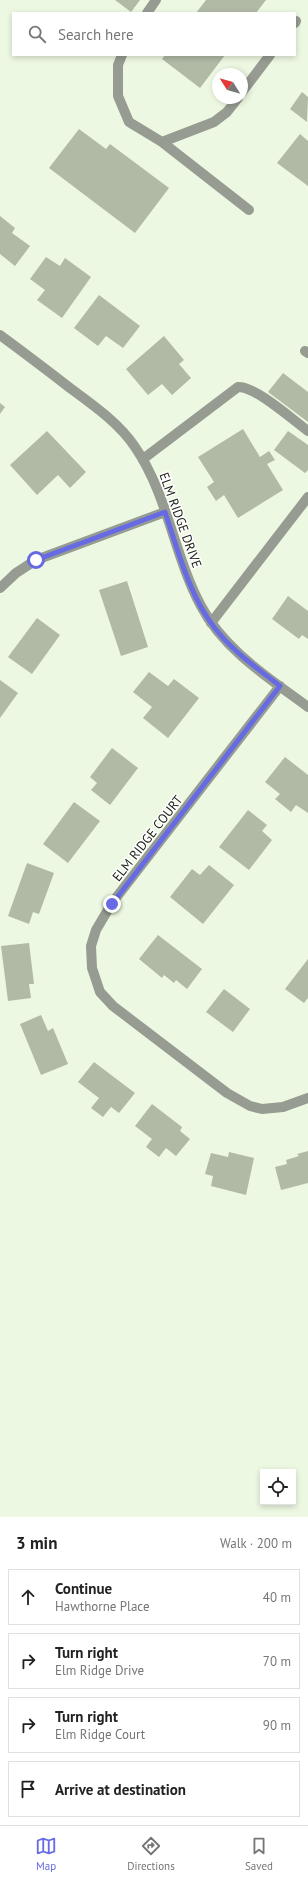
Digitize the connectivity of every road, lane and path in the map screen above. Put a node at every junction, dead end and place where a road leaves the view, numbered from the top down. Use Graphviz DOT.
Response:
graph roads {
  1 [pos="156,0"];
  2 [pos="148,12"];
  3 [pos="122,56"];
  4 [pos="269,56"];
  5 [pos="248,84"];
  6 [pos="233,104"];
  7 [pos="162,142"];
  8 [pos="249,210"];
  9 [pos="0,335"];
  10 [pos="308,431"];
  11 [pos="143,459"];
  12 [pos="308,497"];
  13 [pos="165,512"];
  14 [pos="0,588"];
  15 [pos="211,622"];
  16 [pos="280,686"];
  17 [pos="308,707"];
  18 [pos="308,1098"];
  1 -- 2 [label="street"];
  3 -- 7 [label="street"];
  4 -- 5 [label="street"];
  6 -- 7 [label="street"];
  7 -- 8 [label="street"];
  9 -- 11 [label="street, ELM RIDGE DRIVE"];
  10 -- 11 [label="street"];
  11 -- 13 [label="street, ELM RIDGE DRIVE"];
  12 -- 15 [label="street"];
  13 -- 14 [label="street"];
  13 -- 15 [label="street, ELM RIDGE DRIVE"];
  15 -- 16 [label="street, ELM RIDGE DRIVE"];
  16 -- 17 [label="street, ELM RIDGE DRIVE"];
  16 -- 18 [label="street, ELM RIDGE COURT"];
}
